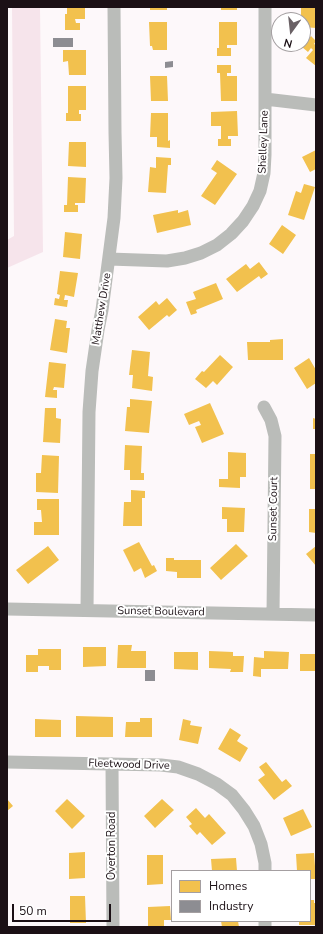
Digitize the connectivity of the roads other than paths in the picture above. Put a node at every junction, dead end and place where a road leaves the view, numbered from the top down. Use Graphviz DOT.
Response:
graph roads {
  1 [pos="114,7"];
  2 [pos="265,7"];
  3 [pos="265,99"];
  4 [pos="316,105"];
  5 [pos="109,260"];
  6 [pos="264,407"];
  7 [pos="7,609"];
  8 [pos="87,610"];
  9 [pos="273,614"];
  10 [pos="316,615"];
  11 [pos="7,762"];
  12 [pos="112,764"];
  13 [pos="265,870"];
  14 [pos="113,927"];
  1 -- 5 [label="street, Matthew Drive"];
  2 -- 3 [label="street, Shelley Lane"];
  3 -- 4 [label="street"];
  3 -- 5 [label="street, Shelley Lane"];
  5 -- 8 [label="street, Matthew Drive"];
  6 -- 9 [label="street, Sunset Court"];
  7 -- 8 [label="street, Sunset Boulevard"];
  8 -- 9 [label="street, Sunset Boulevard"];
  9 -- 10 [label="street, Sunset Boulevard"];
  11 -- 12 [label="street, Fleetwood Drive"];
  12 -- 13 [label="street, Fleetwood Drive"];
  12 -- 14 [label="street, Overton Road"];
}
